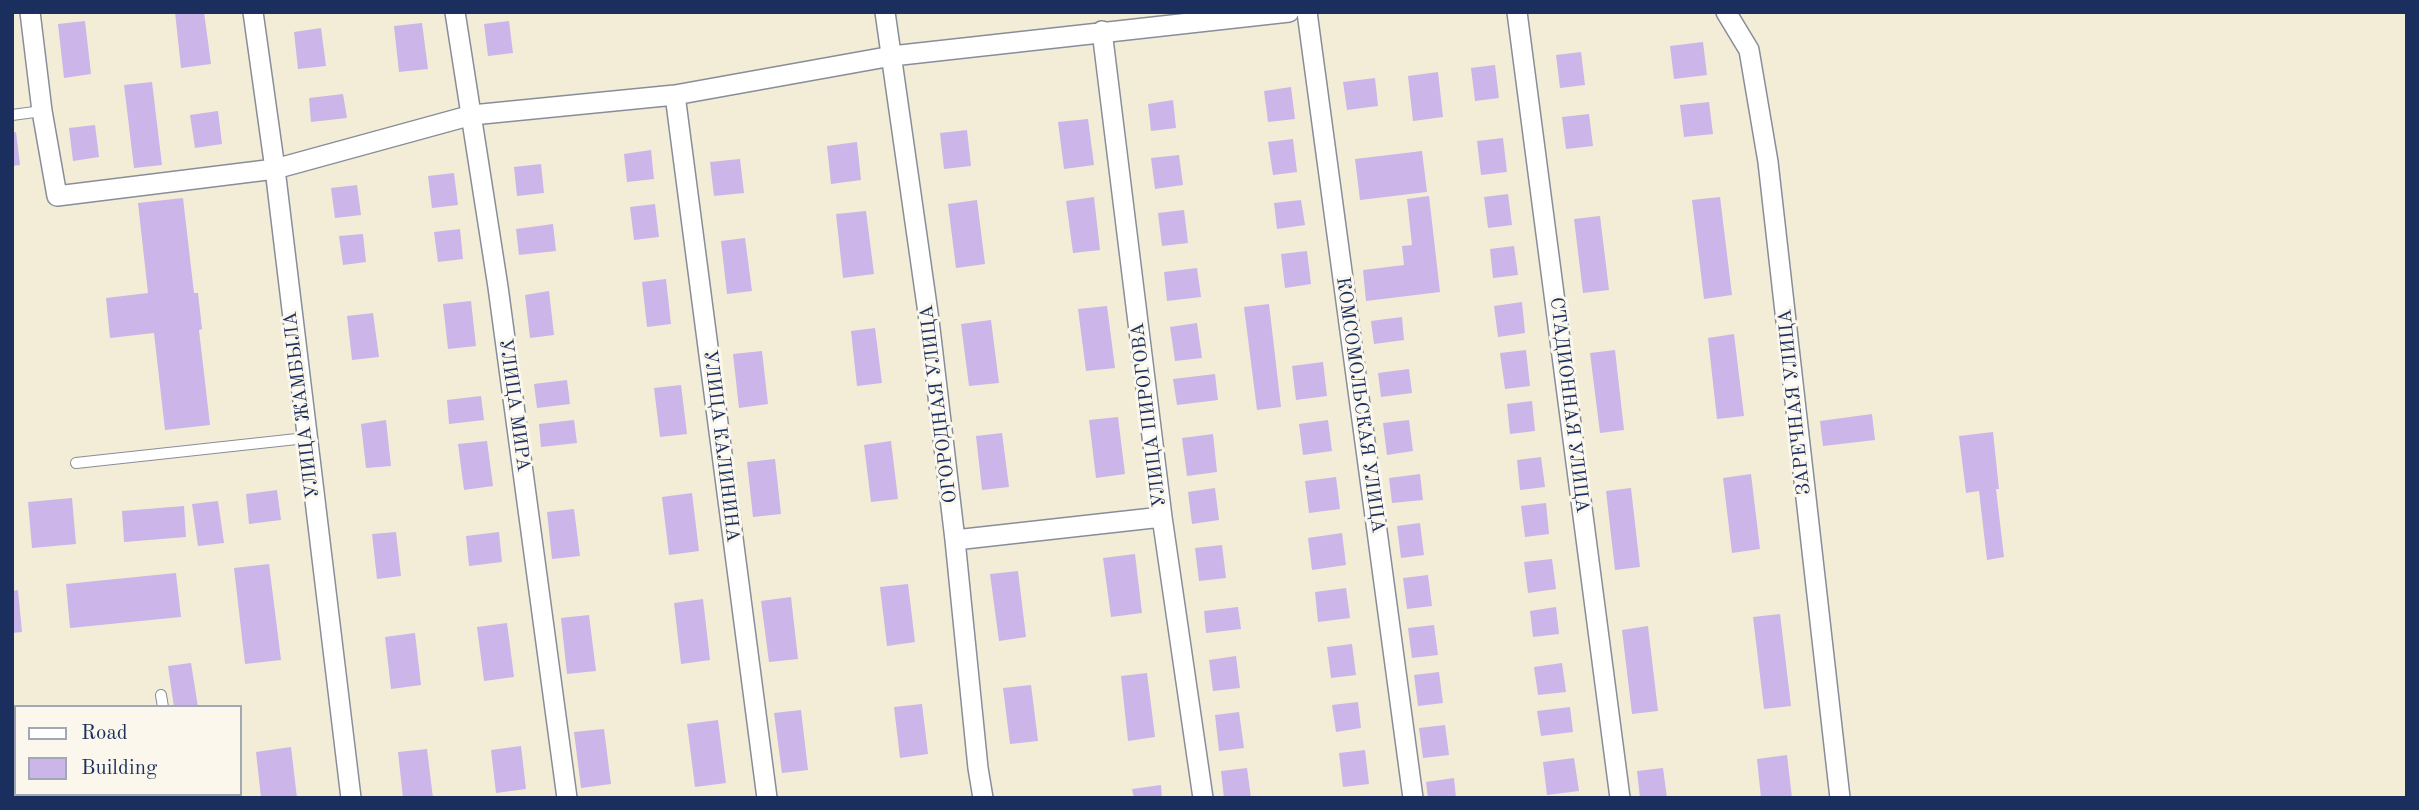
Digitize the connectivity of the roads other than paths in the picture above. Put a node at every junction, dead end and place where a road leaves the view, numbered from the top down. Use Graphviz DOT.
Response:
graph roads {
  1 [pos="30,12"];
  2 [pos="253,12"];
  3 [pos="455,12"];
  4 [pos="885,12"];
  5 [pos="1289,12"];
  6 [pos="1307,12"];
  7 [pos="1517,12"];
  8 [pos="1726,12"];
  9 [pos="1102,31"];
  10 [pos="892,56"];
  11 [pos="675,95"];
  12 [pos="42,111"];
  13 [pos="472,114"];
  14 [pos="12,115"];
  15 [pos="275,169"];
  16 [pos="306,438"];
  17 [pos="76,463"];
  18 [pos="1162,517"];
  19 [pos="955,540"];
  20 [pos="162,695"];
  21 [pos="163,705"];
  22 [pos="351,798"];
  23 [pos="567,798"];
  24 [pos="767,798"];
  25 [pos="983,798"];
  26 [pos="1203,798"];
  27 [pos="1413,798"];
  28 [pos="1620,798"];
  29 [pos="1840,798"];
  1 -- 12 [label="street"];
  2 -- 15 [label="street, УЛИЦА ЖАМБЫЛА"];
  3 -- 13 [label="street, УЛИЦА МИРА"];
  4 -- 10 [label="street, ОГОРОДНАЯ УЛИЦА"];
  5 -- 9 [label="street"];
  6 -- 27 [label="street, КОМСОМОЛЬСКАЯ УЛИЦА"];
  7 -- 28 [label="street, СТАДИОННАЯ УЛИЦА"];
  8 -- 29 [label="street, ЗАРЕЧНАЯ УЛИЦА"];
  9 -- 10 [label="street"];
  9 -- 18 [label="street, УЛИЦА ПИРОГОВА"];
  10 -- 11 [label="street"];
  10 -- 19 [label="street, ОГОРОДНАЯ УЛИЦА"];
  11 -- 13 [label="street"];
  11 -- 24 [label="street, УЛИЦА КАЛИНИНА"];
  12 -- 14 [label="lane"];
  12 -- 15 [label="street"];
  13 -- 15 [label="street"];
  13 -- 23 [label="street, УЛИЦА МИРА"];
  15 -- 16 [label="street, УЛИЦА ЖАМБЫЛА"];
  16 -- 17 [label="lane"];
  16 -- 22 [label="street, УЛИЦА ЖАМБЫЛА"];
  18 -- 19 [label="street"];
  18 -- 26 [label="street, УЛИЦА ПИРОГОВА"];
  19 -- 25 [label="street, ОГОРОДНАЯ УЛИЦА"];
  20 -- 21 [label="lane"];
}
